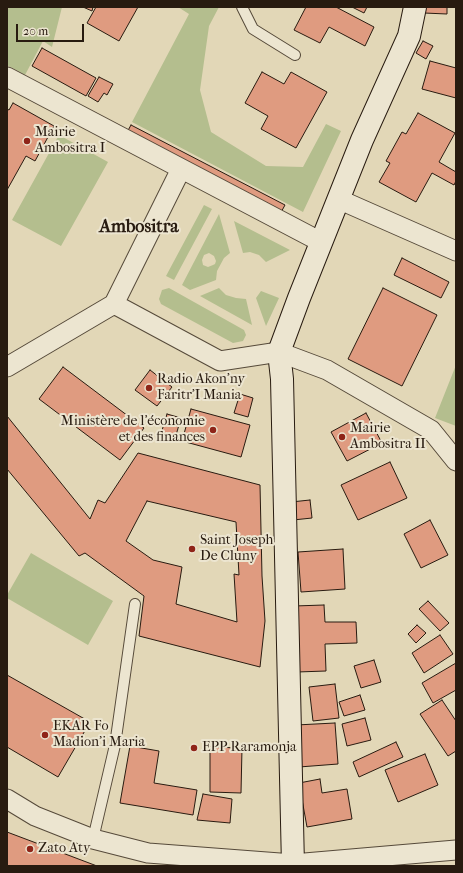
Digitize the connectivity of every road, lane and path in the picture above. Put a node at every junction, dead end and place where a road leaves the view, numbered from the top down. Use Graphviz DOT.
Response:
graph roads {
  1 [pos="242,7"];
  2 [pos="416,7"];
  3 [pos="295,55"];
  4 [pos="7,77"];
  5 [pos="181,169"];
  6 [pos="338,200"];
  7 [pos="321,242"];
  8 [pos="456,251"];
  9 [pos="114,304"];
  10 [pos="279,352"];
  11 [pos="7,367"];
  12 [pos="456,461"];
  13 [pos="135,604"];
  14 [pos="7,799"];
  15 [pos="93,839"];
  16 [pos="456,850"];
  17 [pos="293,865"];
  1 -- 3 [label="lane"];
  2 -- 6 [label="street"];
  4 -- 5 [label="street"];
  5 -- 7 [label="street"];
  5 -- 9 [label="street"];
  6 -- 7 [label="street"];
  6 -- 8 [label="street"];
  7 -- 10 [label="street"];
  9 -- 10 [label="street"];
  9 -- 11 [label="street"];
  10 -- 12 [label="street"];
  10 -- 17 [label="street"];
  13 -- 15 [label="lane"];
  14 -- 15 [label="street"];
  15 -- 17 [label="street"];
  16 -- 17 [label="street"];
}
